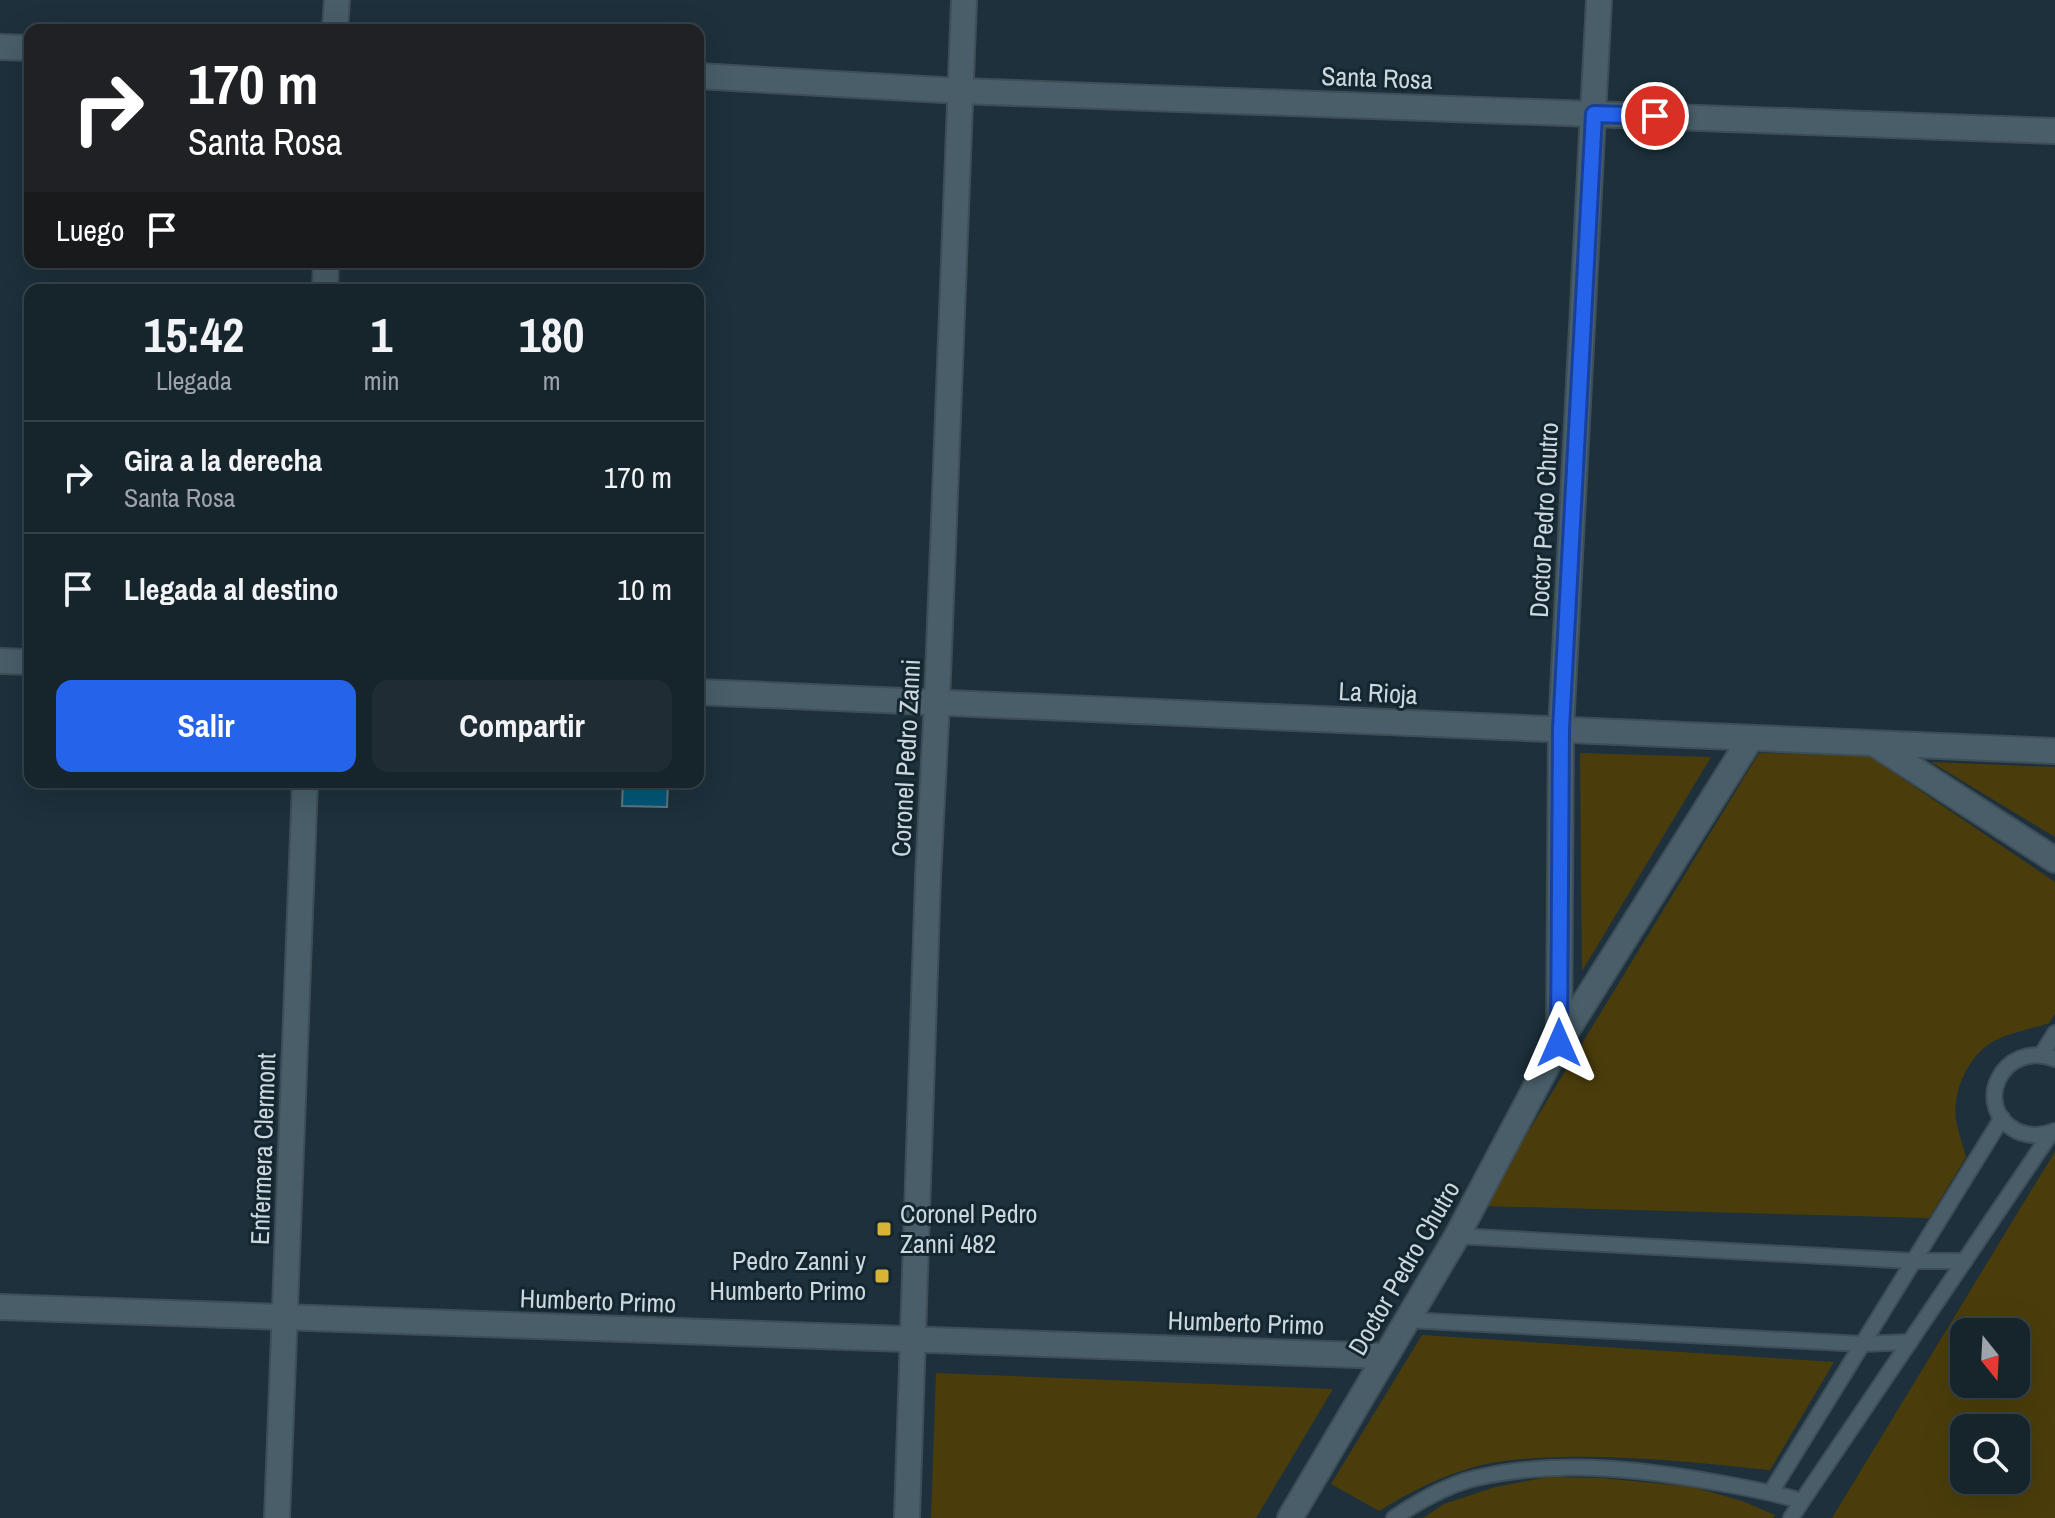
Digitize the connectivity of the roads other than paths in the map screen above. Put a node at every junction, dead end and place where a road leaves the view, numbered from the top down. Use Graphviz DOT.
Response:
graph roads {
  1 [pos="337,0"];
  2 [pos="964,0"];
  3 [pos="1599,0"];
  4 [pos="335,24"];
  5 [pos="0,47"];
  6 [pos="24,48"];
  7 [pos="704,76"];
  8 [pos="960,91"];
  9 [pos="1594,114"];
  10 [pos="2055,131"];
  11 [pos="0,661"];
  12 [pos="24,662"];
  13 [pos="704,692"];
  14 [pos="937,702"];
  15 [pos="1561,729"];
  16 [pos="1751,738"];
  17 [pos="1873,743"];
  18 [pos="2055,751"];
  19 [pos="305,788"];
  20 [pos="2055,860"];
  21 [pos="2055,1033"];
  22 [pos="1559,1043"];
  23 [pos="2048,1056"];
  24 [pos="2002,1118"];
  25 [pos="2053,1132"];
  26 [pos="1457,1236"];
  27 [pos="1913,1261"];
  28 [pos="1965,1261"];
  29 [pos="0,1307"];
  30 [pos="284,1317"];
  31 [pos="1407,1320"];
  32 [pos="914,1339"];
  33 [pos="1910,1342"];
  34 [pos="1862,1344"];
  35 [pos="1386,1356"];
  36 [pos="1771,1492"];
  37 [pos="1802,1501"];
  38 [pos="277,1518"];
  39 [pos="907,1518"];
  40 [pos="1290,1518"];
  41 [pos="1394,1518"];
  42 [pos="1791,1518"];
  1 -- 4 [label="street"];
  2 -- 8 [label="street, Coronel Pedro Zanni"];
  3 -- 9 [label="street, Doctor Pedro Chutro"];
  5 -- 6 [label="street"];
  7 -- 8 [label="street, Santa Rosa"];
  8 -- 9 [label="street, Santa Rosa"];
  8 -- 14 [label="street, Coronel Pedro Zanni"];
  9 -- 10 [label="street, Santa Rosa"];
  9 -- 15 [label="street, Doctor Pedro Chutro"];
  11 -- 12 [label="street"];
  13 -- 14 [label="street, La Rioja"];
  14 -- 15 [label="street, La Rioja"];
  14 -- 32 [label="street, Coronel Pedro Zanni"];
  15 -- 16 [label="street, La Rioja"];
  15 -- 22 [label="street, Doctor Pedro Chutro"];
  16 -- 17 [label="street, La Rioja"];
  16 -- 22 [label="street, Doctor Pedro Chutro"];
  17 -- 18 [label="street, La Rioja"];
  17 -- 20 [label="street"];
  19 -- 30 [label="street, Enfermera Clermont"];
  21 -- 23 [label="lane"];
  22 -- 26 [label="street, Doctor Pedro Chutro"];
  23 -- 24 [label="lane"];
  24 -- 25 [label="lane"];
  24 -- 27 [label="lane"];
  25 -- 28 [label="lane"];
  26 -- 27 [label="lane"];
  26 -- 31 [label="street, Doctor Pedro Chutro"];
  27 -- 28 [label="lane"];
  27 -- 34 [label="lane"];
  28 -- 33 [label="lane"];
  29 -- 30 [label="street, Humberto Primo"];
  30 -- 32 [label="street, Humberto Primo"];
  30 -- 38 [label="street, Enfermera Clermont"];
  31 -- 34 [label="lane"];
  31 -- 35 [label="street, Doctor Pedro Chutro"];
  32 -- 35 [label="street, Humberto Primo"];
  32 -- 39 [label="street, Coronel Pedro Zanni"];
  33 -- 34 [label="lane"];
  33 -- 37 [label="lane"];
  34 -- 36 [label="lane"];
  35 -- 40 [label="street, Doctor Pedro Chutro"];
  36 -- 37 [label="lane"];
  36 -- 41 [label="lane"];
  37 -- 42 [label="lane"];
}
